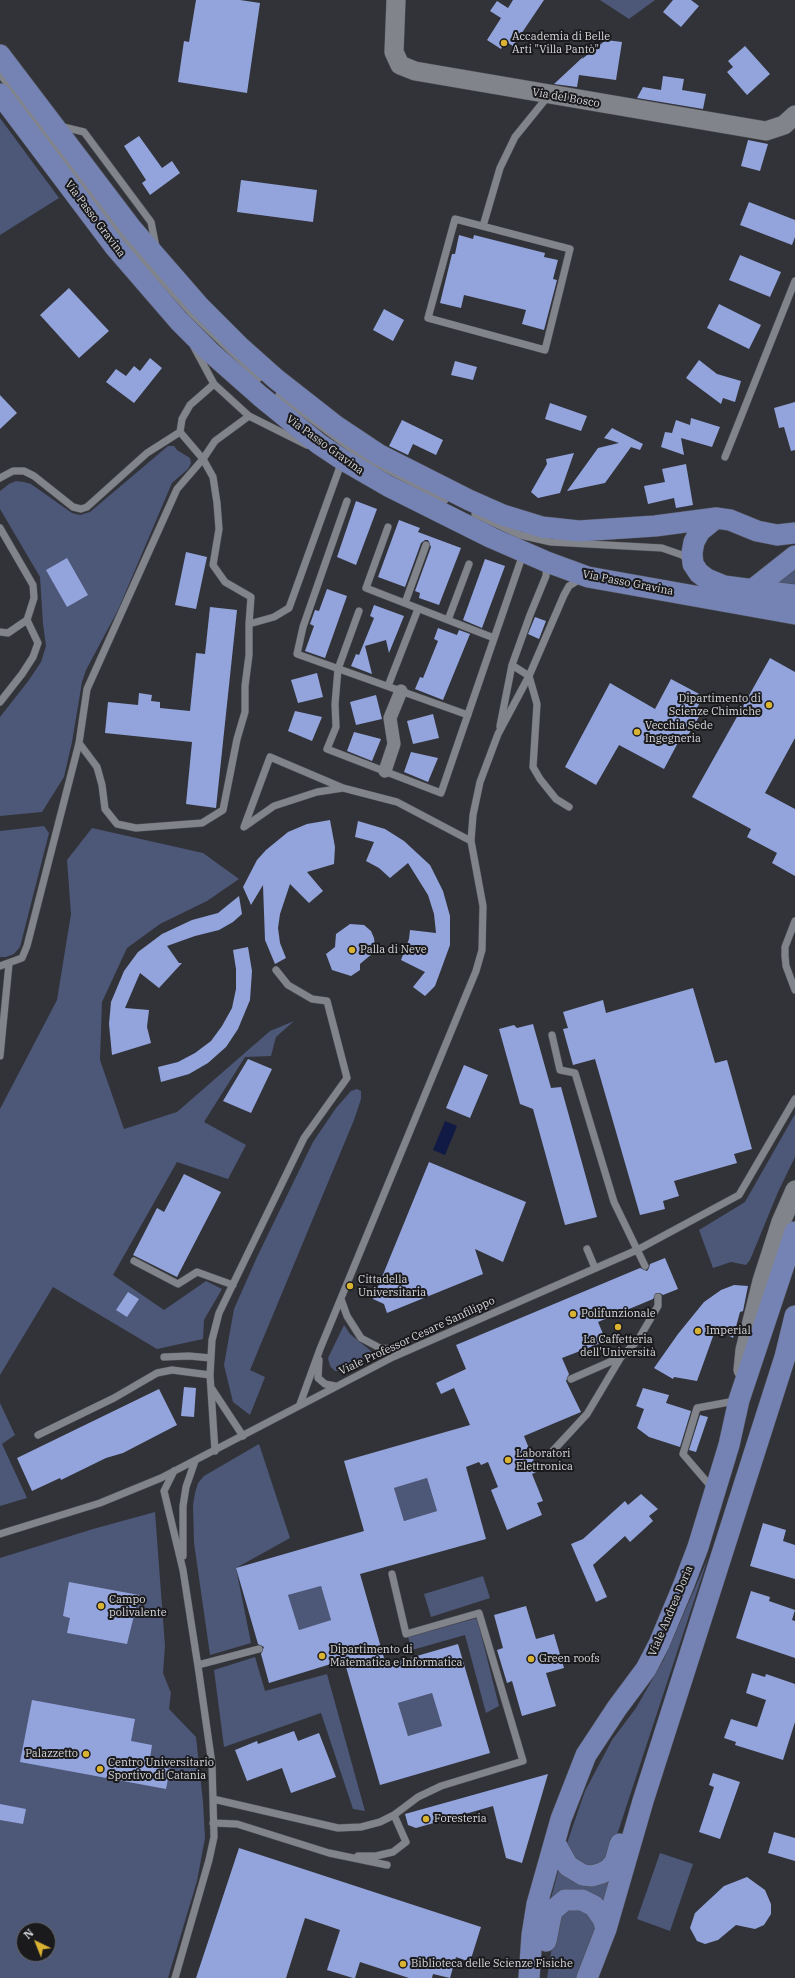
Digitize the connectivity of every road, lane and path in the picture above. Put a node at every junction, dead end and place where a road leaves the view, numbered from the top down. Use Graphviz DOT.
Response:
graph roads {
  1 [pos="396,0"];
  2 [pos="0,55"];
  3 [pos="0,74"];
  4 [pos="0,94"];
  5 [pos="550,95"];
  6 [pos="795,115"];
  7 [pos="483,226"];
  8 [pos="795,281"];
  9 [pos="179,321"];
  10 [pos="214,384"];
  11 [pos="249,416"];
  12 [pos="180,432"];
  13 [pos="725,456"];
  14 [pos="203,459"];
  15 [pos="343,460"];
  16 [pos="0,478"];
  17 [pos="347,501"];
  18 [pos="451,502"];
  19 [pos="465,509"];
  20 [pos="716,518"];
  21 [pos="388,527"];
  22 [pos="0,528"];
  23 [pos="795,533"];
  24 [pos="426,545"];
  25 [pos="524,552"];
  26 [pos="795,556"];
  27 [pos="547,562"];
  28 [pos="469,564"];
  29 [pos="693,564"];
  30 [pos="588,577"];
  31 [pos="752,590"];
  32 [pos="670,591"];
  33 [pos="795,595"];
  34 [pos="405,603"];
  35 [pos="418,608"];
  36 [pos="359,611"];
  37 [pos="795,614"];
  38 [pos="27,620"];
  39 [pos="448,620"];
  40 [pos="249,624"];
  41 [pos="0,632"];
  42 [pos="494,638"];
  43 [pos="512,665"];
  44 [pos="338,669"];
  45 [pos="529,676"];
  46 [pos="388,686"];
  47 [pos="401,691"];
  48 [pos="0,702"];
  49 [pos="468,715"];
  50 [pos="498,734"];
  51 [pos="79,743"];
  52 [pos="385,771"];
  53 [pos="343,788"];
  54 [pos="569,807"];
  55 [pos="471,841"];
  56 [pos="795,921"];
  57 [pos="9,964"];
  58 [pos="0,966"];
  59 [pos="276,970"];
  60 [pos="795,990"];
  61 [pos="552,1035"];
  62 [pos="0,1056"];
  63 [pos="795,1099"];
  64 [pos="795,1190"];
  65 [pos="795,1232"];
  66 [pos="587,1249"];
  67 [pos="637,1250"];
  68 [pos="134,1261"];
  69 [pos="645,1266"];
  70 [pos="595,1268"];
  71 [pos="233,1285"];
  72 [pos="658,1297"];
  73 [pos="341,1298"];
  74 [pos="795,1316"];
  75 [pos="795,1334"];
  76 [pos="320,1349"];
  77 [pos="410,1350"];
  78 [pos="785,1356"];
  79 [pos="164,1357"];
  80 [pos="621,1357"];
  81 [pos="211,1358"];
  82 [pos="210,1375"];
  83 [pos="571,1379"];
  84 [pos="335,1386"];
  85 [pos="211,1388"];
  86 [pos="740,1400"];
  87 [pos="300,1404"];
  88 [pos="38,1435"];
  89 [pos="243,1436"];
  90 [pos="215,1451"];
  91 [pos="548,1455"];
  92 [pos="195,1461"];
  93 [pos="174,1471"];
  94 [pos="715,1491"];
  95 [pos="0,1534"];
  96 [pos="183,1570"];
  97 [pos="392,1574"];
  98 [pos="259,1649"];
  99 [pos="198,1665"];
  100 [pos="213,1799"];
  101 [pos="643,1801"];
  102 [pos="394,1815"];
  103 [pos="213,1823"];
  104 [pos="555,1843"];
  105 [pos="340,1856"];
  106 [pos="387,1865"];
  107 [pos="606,1929"];
  108 [pos="175,1978"];
  109 [pos="529,1978"];
  110 [pos="541,1978"];
  111 [pos="587,1978"];
  1 -- 5 [label="main road, Via del Bosco"];
  2 -- 20 [label="main road, Via Passo Gravina"];
  3 -- 18 [label="lane"];
  4 -- 9 [label="main road, Via Passo Gravina"];
  5 -- 6 [label="main road, Via del Bosco"];
  5 -- 7 [label="lane"];
  7 -- 7 [label="lane"];
  8 -- 13 [label="lane"];
  9 -- 10 [label="lane"];
  9 -- 15 [label="main road, Via Passo Gravina"];
  10 -- 11 [label="lane"];
  10 -- 12 [label="lane"];
  11 -- 14 [label="lane"];
  11 -- 15 [label="lane"];
  12 -- 14 [label="lane"];
  12 -- 16 [label="lane"];
  14 -- 40 [label="lane"];
  14 -- 51 [label="lane"];
  15 -- 25 [label="main road, Via Passo Gravina"];
  15 -- 40 [label="lane"];
  17 -- 44 [label="lane"];
  19 -- 29 [label="lane"];
  20 -- 23 [label="main road, Via Passo Gravina"];
  20 -- 29 [label="main road"];
  21 -- 34 [label="lane"];
  22 -- 38 [label="lane"];
  24 -- 34 [label="lane"];
  25 -- 27 [label="main road, Via Passo Gravina"];
  25 -- 42 [label="lane"];
  26 -- 31 [label="main road"];
  27 -- 30 [label="main road, Via Passo Gravina"];
  27 -- 43 [label="lane"];
  28 -- 39 [label="lane"];
  29 -- 31 [label="main road"];
  30 -- 32 [label="main road, Via Passo Gravina"];
  30 -- 45 [label="lane"];
  31 -- 32 [label="main road"];
  31 -- 33 [label="main road"];
  32 -- 37 [label="main road, Via Passo Gravina"];
  34 -- 35 [label="lane"];
  35 -- 39 [label="lane"];
  35 -- 46 [label="lane"];
  36 -- 44 [label="lane"];
  38 -- 41 [label="lane"];
  38 -- 48 [label="lane"];
  39 -- 42 [label="lane"];
  40 -- 51 [label="lane"];
  42 -- 49 [label="lane"];
  43 -- 45 [label="lane"];
  43 -- 50 [label="lane"];
  44 -- 46 [label="lane"];
  44 -- 52 [label="lane"];
  45 -- 50 [label="lane"];
  45 -- 54 [label="lane"];
  46 -- 47 [label="lane"];
  47 -- 49 [label="lane"];
  47 -- 52 [label="street"];
  49 -- 52 [label="lane"];
  50 -- 55 [label="lane"];
  51 -- 57 [label="lane"];
  53 -- 53 [label="lane"];
  53 -- 55 [label="lane"];
  55 -- 73 [label="lane"];
  56 -- 60 [label="lane"];
  57 -- 58 [label="lane"];
  57 -- 62 [label="lane"];
  59 -- 71 [label="lane"];
  61 -- 67 [label="lane"];
  63 -- 67 [label="lane, Viale Professor Cesare Sanfilippo"];
  64 -- 86 [label="main road"];
  65 -- 86 [label="main road, Viale Andrea Doria"];
  66 -- 70 [label="lane"];
  67 -- 69 [label="lane"];
  67 -- 70 [label="lane, Viale Professor Cesare Sanfilippo"];
  68 -- 71 [label="lane"];
  70 -- 77 [label="lane, Viale Professor Cesare Sanfilippo"];
  71 -- 81 [label="lane"];
  72 -- 80 [label="lane"];
  73 -- 76 [label="lane"];
  73 -- 77 [label="lane"];
  74 -- 78 [label="main road"];
  75 -- 78 [label="main road"];
  76 -- 84 [label="lane"];
  76 -- 87 [label="lane"];
  77 -- 84 [label="lane, Viale Professor Cesare Sanfilippo"];
  78 -- 101 [label="main road"];
  79 -- 81 [label="lane"];
  80 -- 83 [label="lane"];
  80 -- 91 [label="lane"];
  81 -- 82 [label="lane"];
  82 -- 85 [label="lane"];
  82 -- 88 [label="lane"];
  84 -- 87 [label="lane, Viale Professor Cesare Sanfilippo"];
  85 -- 89 [label="lane"];
  85 -- 90 [label="lane"];
  86 -- 94 [label="main road, Viale Andrea Doria"];
  86 -- 94 [label="lane"];
  87 -- 89 [label="lane, Viale Professor Cesare Sanfilippo"];
  89 -- 90 [label="lane, Viale Professor Cesare Sanfilippo"];
  90 -- 92 [label="lane, Viale Professor Cesare Sanfilippo"];
  92 -- 93 [label="lane, Viale Professor Cesare Sanfilippo"];
  92 -- 96 [label="lane"];
  93 -- 95 [label="lane, Viale Professor Cesare Sanfilippo"];
  93 -- 96 [label="lane"];
  94 -- 104 [label="main road, Viale Andrea Doria"];
  96 -- 99 [label="lane"];
  97 -- 102 [label="lane"];
  98 -- 99 [label="lane"];
  99 -- 100 [label="lane"];
  100 -- 102 [label="lane"];
  100 -- 103 [label="lane"];
  101 -- 104 [label="main road"];
  101 -- 107 [label="main road"];
  102 -- 105 [label="lane"];
  103 -- 105 [label="lane"];
  103 -- 108 [label="lane"];
  104 -- 109 [label="main road, Viale Andrea Doria"];
  105 -- 106 [label="lane"];
  107 -- 110 [label="main road"];
  107 -- 111 [label="main road"];
}
